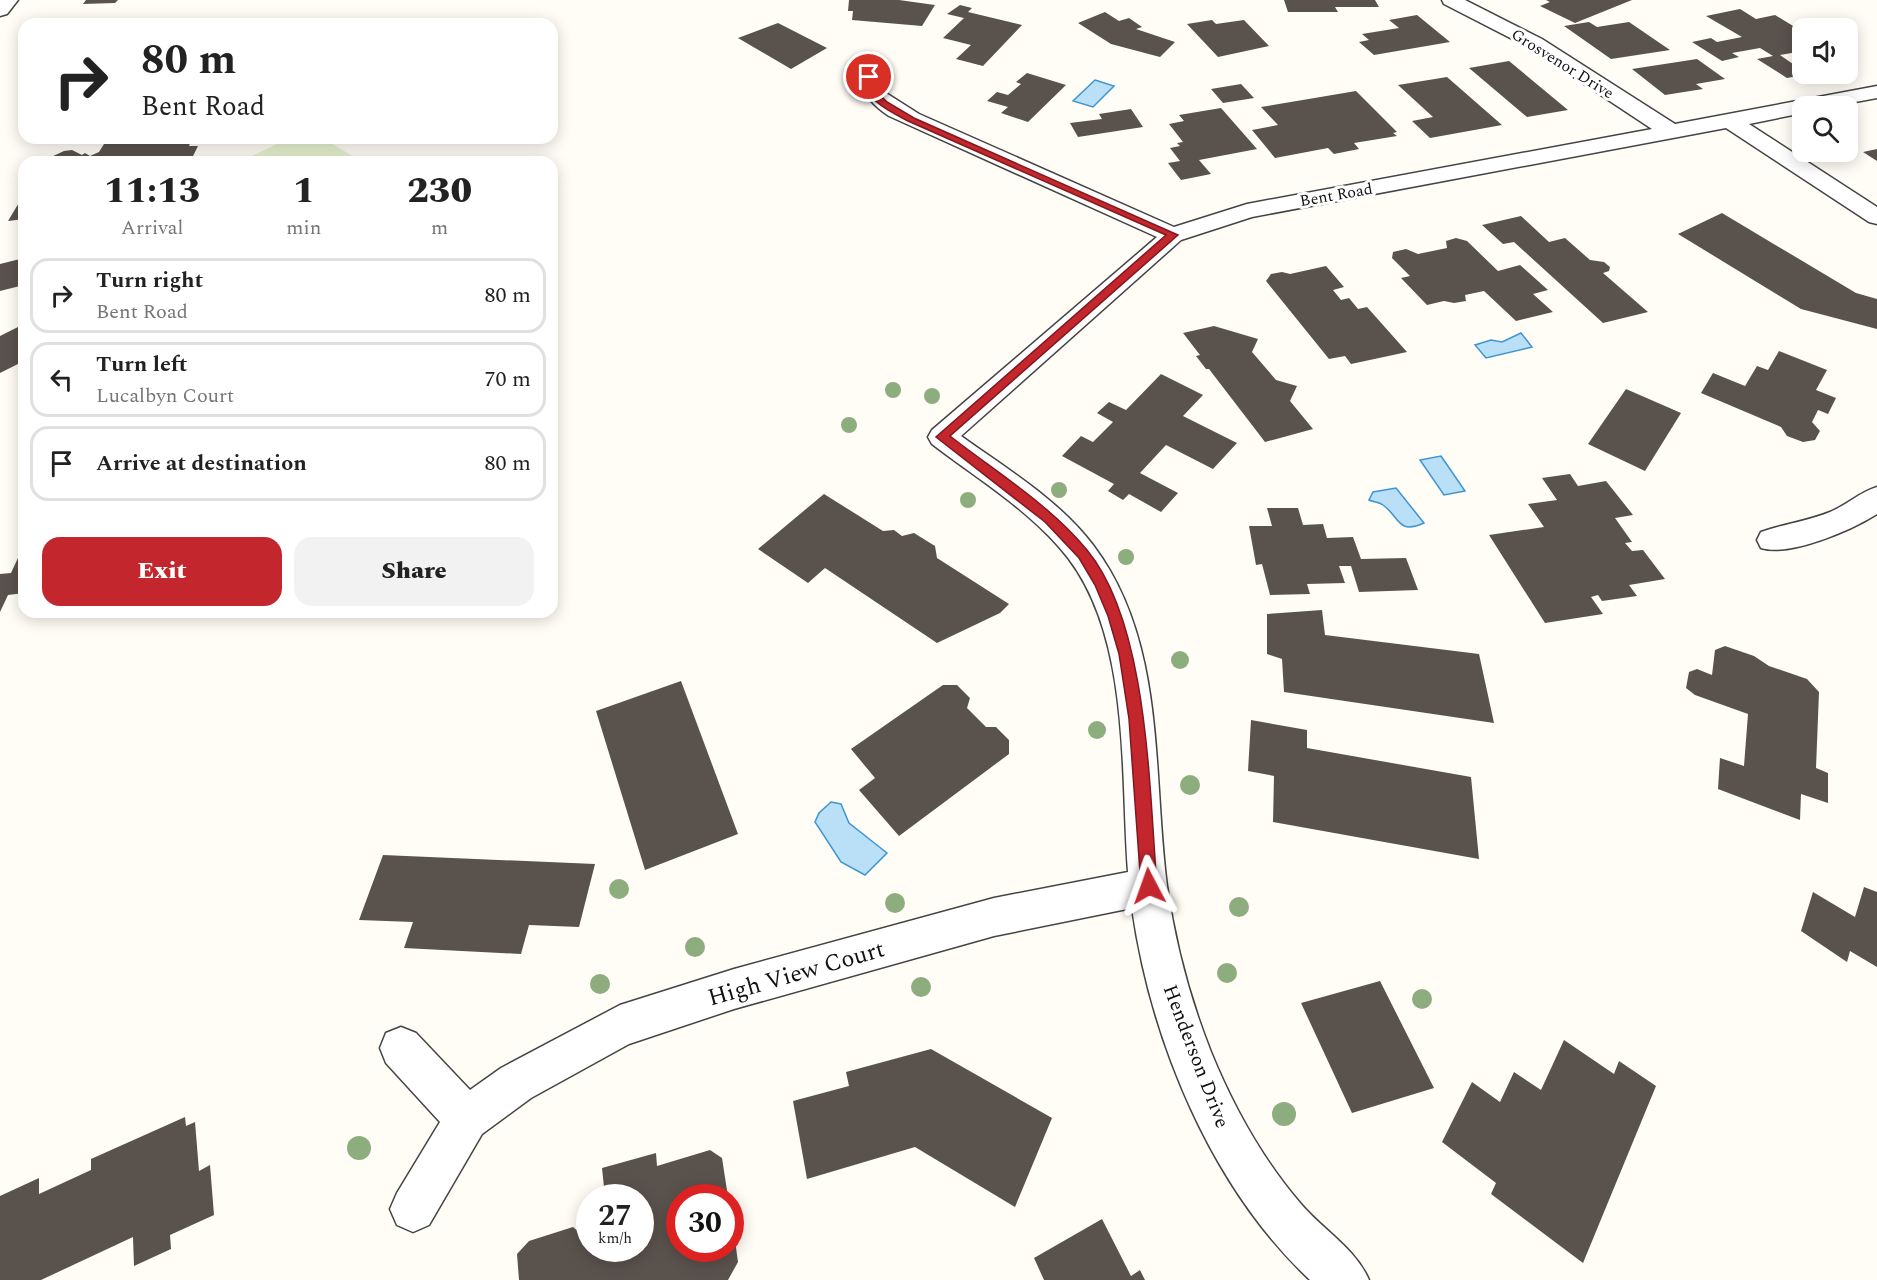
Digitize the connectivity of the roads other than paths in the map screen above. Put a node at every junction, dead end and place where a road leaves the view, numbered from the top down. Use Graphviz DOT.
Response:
graph roads {
  1 [pos="9,0"];
  2 [pos="1451,0"];
  3 [pos="0,10"];
  4 [pos="869,77"];
  5 [pos="1877,92"];
  6 [pos="1856,96"];
  7 [pos="1792,108"];
  8 [pos="1730,121"];
  9 [pos="1672,132"];
  10 [pos="1877,217"];
  11 [pos="1173,235"];
  12 [pos="942,437"];
  13 [pos="1877,498"];
  14 [pos="1772,540"];
  15 [pos="1149,886"];
  16 [pos="401,1048"];
  17 [pos="466,1119"];
  18 [pos="413,1209"];
  19 [pos="1345,1280"];
  1 -- 3 [label="street"];
  2 -- 9 [label="street, Grosvenor Drive"];
  4 -- 11 [label="street"];
  5 -- 6 [label="street, Bent Road"];
  7 -- 8 [label="street, Bent Road"];
  8 -- 9 [label="street, Bent Road"];
  8 -- 10 [label="street"];
  9 -- 11 [label="street, Bent Road"];
  11 -- 12 [label="street, Bent Road"];
  12 -- 15 [label="street, Henderson Drive"];
  13 -- 14 [label="street"];
  15 -- 17 [label="street, High View Court"];
  15 -- 19 [label="street, Henderson Drive"];
  16 -- 17 [label="street"];
  17 -- 18 [label="street, High View Court"];
}
